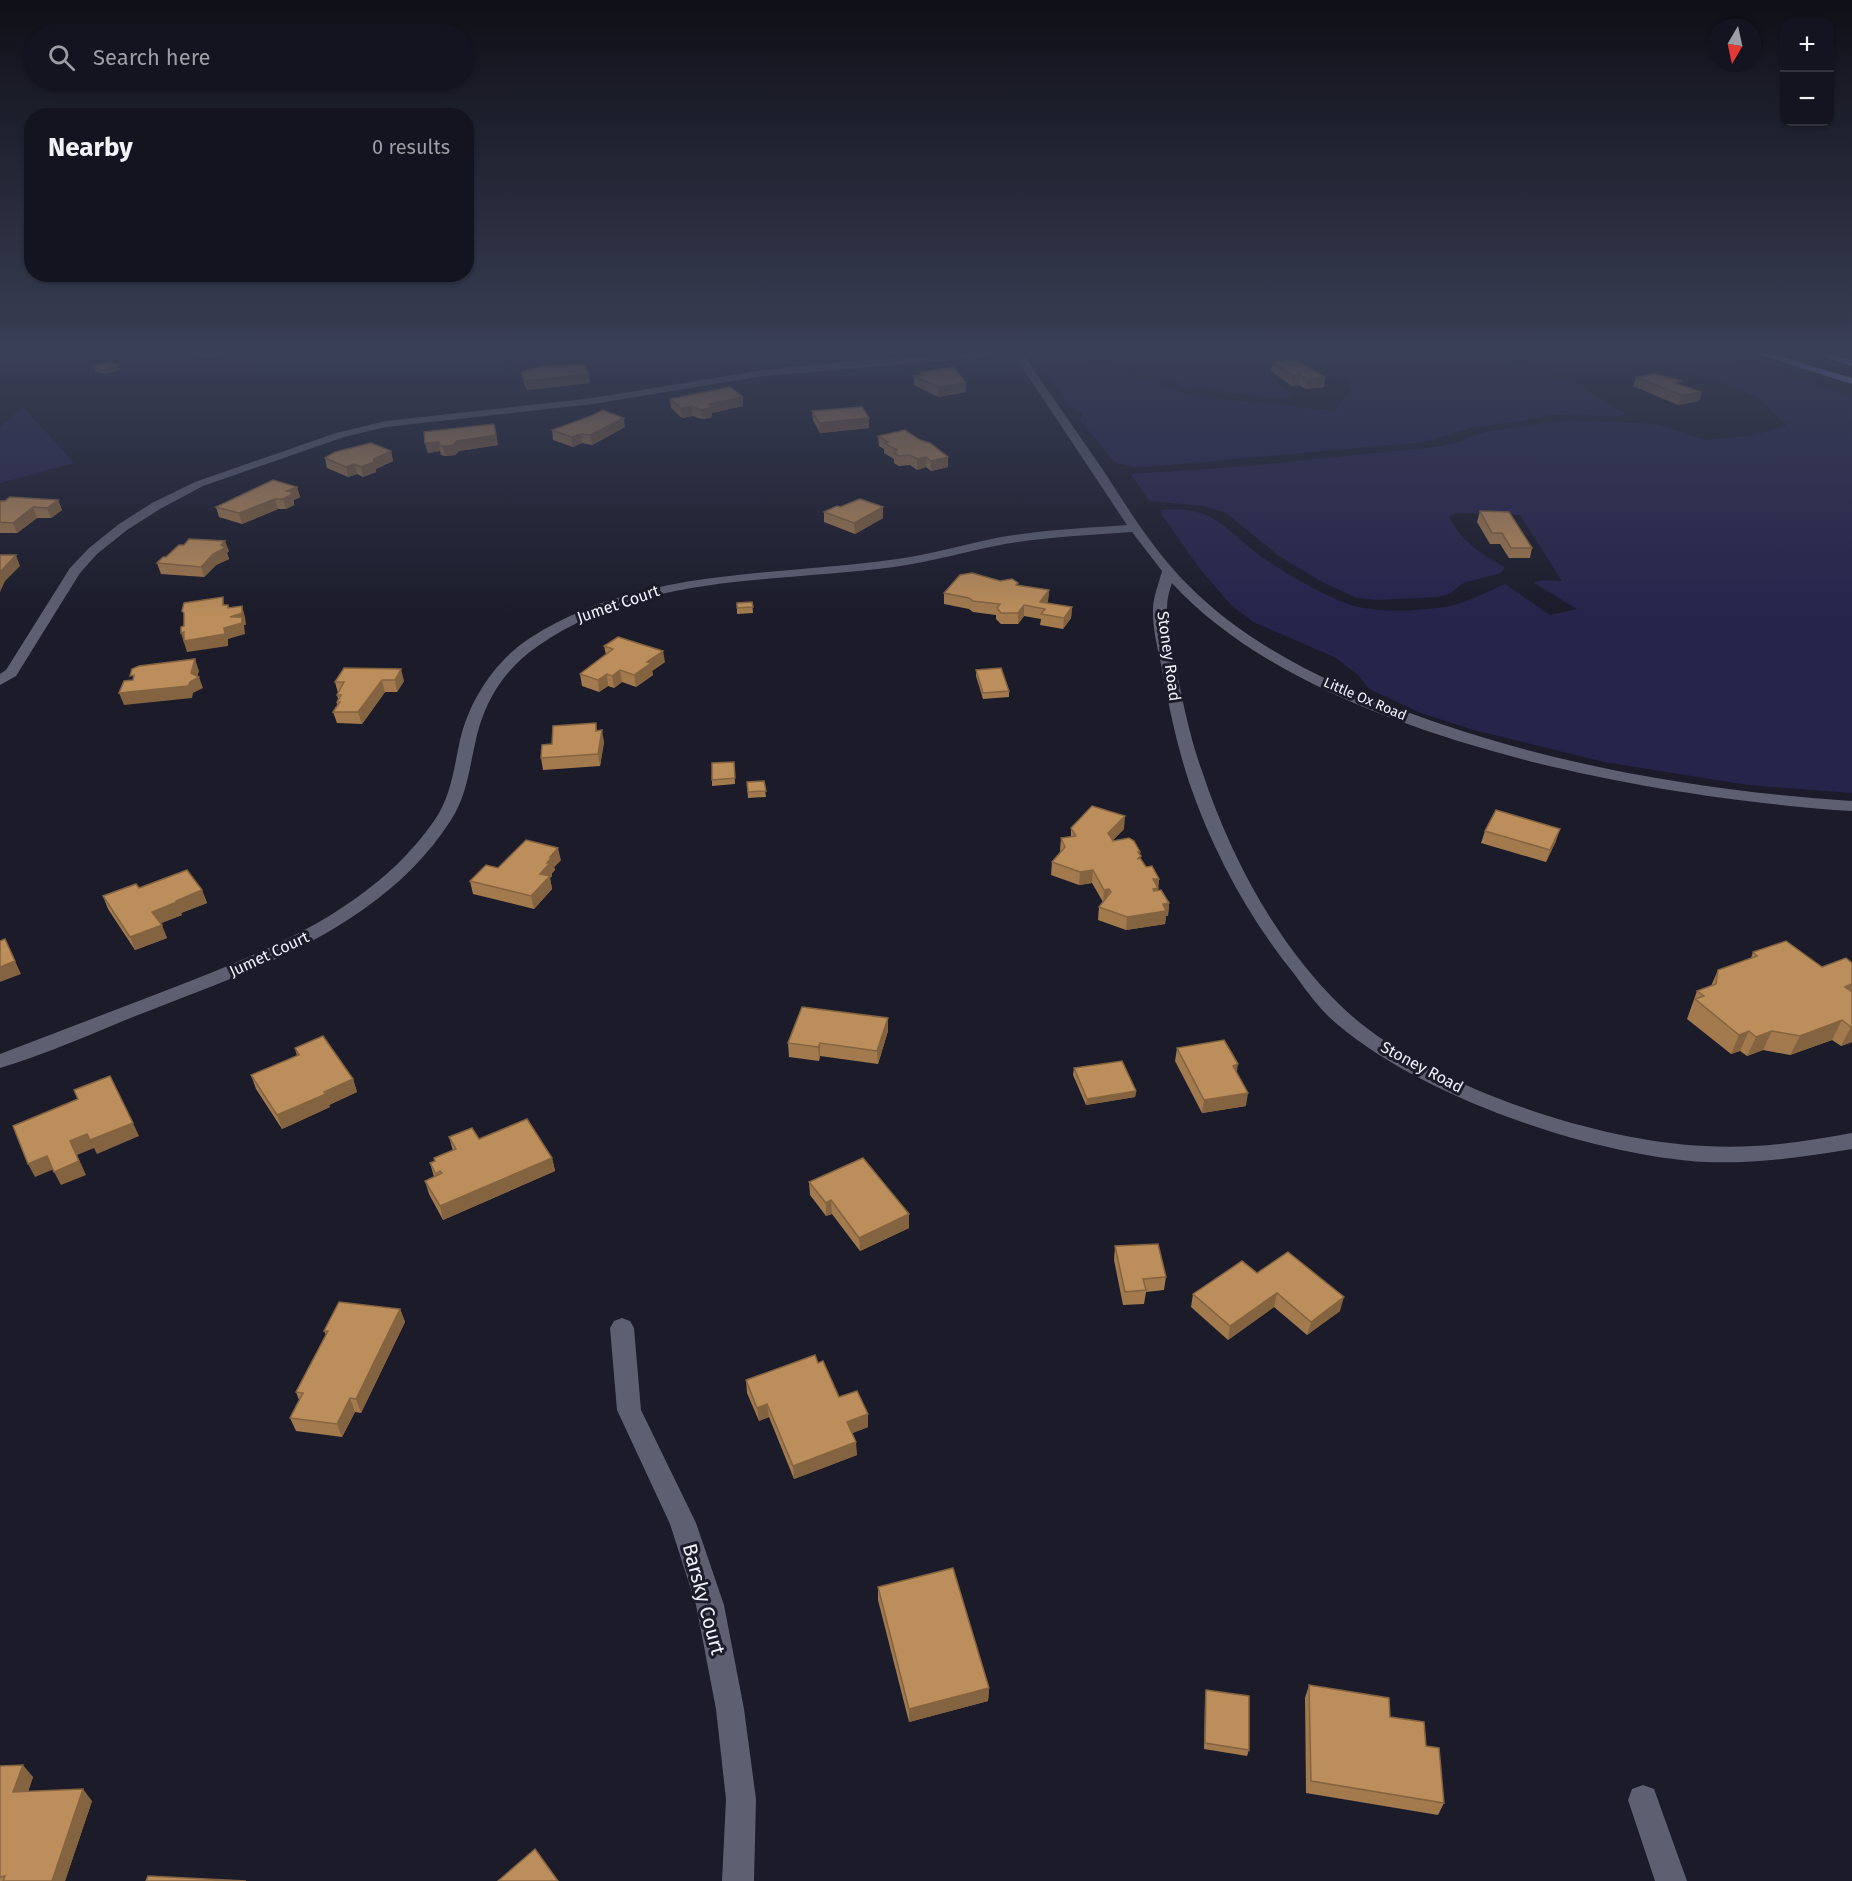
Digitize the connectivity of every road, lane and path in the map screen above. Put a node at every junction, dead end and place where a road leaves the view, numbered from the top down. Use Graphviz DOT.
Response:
graph roads {
  1 [pos="323,442"];
  2 [pos="1077,442"];
  3 [pos="1135,528"];
  4 [pos="1168,571"];
  5 [pos="0,681"];
  6 [pos="1852,806"];
  7 [pos="0,1061"];
  8 [pos="1852,1141"];
  9 [pos="622,1328"];
  10 [pos="1643,1800"];
  11 [pos="738,1881"];
  12 [pos="1671,1881"];
  1 -- 5 [label="street"];
  2 -- 3 [label="street, Little Ox Road"];
  3 -- 4 [label="street, Little Ox Road"];
  3 -- 7 [label="street, Jumet Court"];
  4 -- 6 [label="street, Little Ox Road"];
  4 -- 8 [label="street, Stoney Road"];
  9 -- 11 [label="street, Barsky Court"];
  10 -- 12 [label="street"];
}
